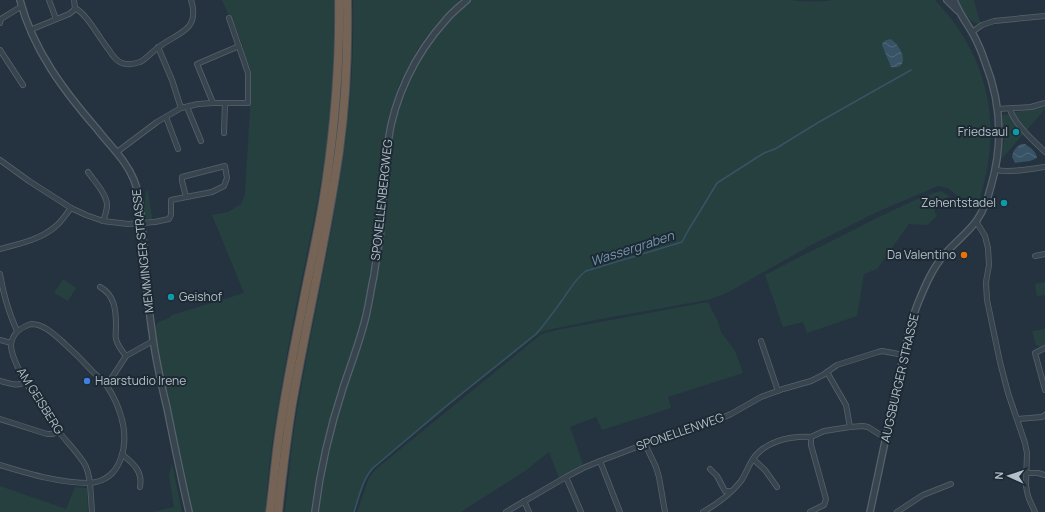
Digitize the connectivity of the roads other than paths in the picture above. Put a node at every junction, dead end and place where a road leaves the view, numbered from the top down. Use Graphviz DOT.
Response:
graph roads {
  1 [pos="49,0"];
  2 [pos="74,0"];
  3 [pos="191,0"];
  4 [pos="339,0"];
  5 [pos="347,0"];
  6 [pos="467,0"];
  7 [pos="947,0"];
  8 [pos="954,0"];
  9 [pos="21,3"];
  10 [pos="75,8"];
  11 [pos="958,11"];
  12 [pos="1045,16"];
  13 [pos="229,18"];
  14 [pos="56,19"];
  15 [pos="0,20"];
  16 [pos="30,30"];
  17 [pos="972,32"];
  18 [pos="239,46"];
  19 [pos="158,47"];
  20 [pos="0,50"];
  21 [pos="23,85"];
  22 [pos="213,103"];
  23 [pos="225,103"];
  24 [pos="1045,103"];
  25 [pos="187,107"];
  26 [pos="181,108"];
  27 [pos="998,109"];
  28 [pos="1010,109"];
  29 [pos="166,117"];
  30 [pos="224,133"];
  31 [pos="201,142"];
  32 [pos="178,149"];
  33 [pos="117,152"];
  34 [pos="1045,152"];
  35 [pos="0,160"];
  36 [pos="1045,167"];
  37 [pos="996,170"];
  38 [pos="88,172"];
  39 [pos="186,197"];
  40 [pos="70,208"];
  41 [pos="104,221"];
  42 [pos="976,221"];
  43 [pos="142,223"];
  44 [pos="0,248"];
  45 [pos="1045,254"];
  46 [pos="1035,256"];
  47 [pos="0,274"];
  48 [pos="100,287"];
  49 [pos="17,331"];
  50 [pos="0,340"];
  51 [pos="154,341"];
  52 [pos="761,341"];
  53 [pos="11,343"];
  54 [pos="1045,348"];
  55 [pos="904,354"];
  56 [pos="126,356"];
  57 [pos="827,372"];
  58 [pos="0,381"];
  59 [pos="26,382"];
  60 [pos="106,385"];
  61 [pos="1045,390"];
  62 [pos="778,391"];
  63 [pos="1045,415"];
  64 [pos="0,419"];
  65 [pos="1018,419"];
  66 [pos="850,427"];
  67 [pos="58,431"];
  68 [pos="811,437"];
  69 [pos="885,438"];
  70 [pos="645,444"];
  71 [pos="123,455"];
  72 [pos="753,459"];
  73 [pos="600,461"];
  74 [pos="0,465"];
  75 [pos="710,469"];
  76 [pos="1027,473"];
  77 [pos="1045,474"];
  78 [pos="566,477"];
  79 [pos="90,483"];
  80 [pos="951,484"];
  81 [pos="777,487"];
  82 [pos="140,488"];
  83 [pos="731,491"];
  84 [pos="524,502"];
  85 [pos="92,512"];
  86 [pos="188,512"];
  87 [pos="270,512"];
  88 [pos="278,512"];
  89 [pos="315,512"];
  90 [pos="506,512"];
  91 [pos="529,512"];
  92 [pos="581,512"];
  93 [pos="620,512"];
  94 [pos="664,512"];
  95 [pos="703,512"];
  96 [pos="810,512"];
  97 [pos="870,512"];
  98 [pos="897,512"];
  99 [pos="1036,512"];
  1 -- 14 [label="street"];
  2 -- 10 [label="street"];
  3 -- 19 [label="street"];
  4 -- 87 [label="highway"];
  5 -- 88 [label="highway"];
  6 -- 89 [label="street, SPONELLENBERGWEG"];
  7 -- 11 [label="street, AUGSBURGER STRASSE"];
  8 -- 11 [label="street, AUGSBURGER STRASSE"];
  9 -- 15 [label="street"];
  9 -- 16 [label="street, MEMMINGER STRASSE"];
  10 -- 14 [label="street"];
  10 -- 19 [label="street"];
  11 -- 17 [label="street, AUGSBURGER STRASSE"];
  12 -- 17 [label="street"];
  13 -- 18 [label="street"];
  14 -- 16 [label="street"];
  16 -- 33 [label="street, MEMMINGER STRASSE"];
  17 -- 27 [label="street, AUGSBURGER STRASSE"];
  18 -- 22 [label="street"];
  18 -- 23 [label="street"];
  19 -- 26 [label="street"];
  20 -- 21 [label="street"];
  22 -- 23 [label="street"];
  22 -- 25 [label="street"];
  23 -- 30 [label="street"];
  24 -- 28 [label="street"];
  25 -- 26 [label="street"];
  25 -- 31 [label="street"];
  26 -- 29 [label="street"];
  27 -- 28 [label="street"];
  27 -- 37 [label="street, AUGSBURGER STRASSE"];
  28 -- 34 [label="street"];
  29 -- 32 [label="street"];
  29 -- 33 [label="street"];
  33 -- 43 [label="street, MEMMINGER STRASSE"];
  35 -- 40 [label="street"];
  36 -- 37 [label="street"];
  37 -- 42 [label="street, AUGSBURGER STRASSE"];
  38 -- 41 [label="street"];
  39 -- 39 [label="street"];
  39 -- 43 [label="street"];
  40 -- 41 [label="street"];
  40 -- 44 [label="street"];
  41 -- 43 [label="street"];
  42 -- 55 [label="street, AUGSBURGER STRASSE"];
  42 -- 65 [label="street"];
  43 -- 51 [label="street, MEMMINGER STRASSE"];
  45 -- 46 [label="street"];
  47 -- 49 [label="street"];
  48 -- 56 [label="street"];
  49 -- 53 [label="street"];
  49 -- 60 [label="street"];
  50 -- 53 [label="street"];
  51 -- 56 [label="street"];
  51 -- 86 [label="street, MEMMINGER STRASSE"];
  52 -- 62 [label="street"];
  53 -- 59 [label="street, AM GEISBERG"];
  54 -- 61 [label="street"];
  55 -- 57 [label="street, SPONELLENWEG"];
  55 -- 69 [label="street, AUGSBURGER STRASSE"];
  56 -- 60 [label="street"];
  57 -- 62 [label="street, SPONELLENWEG"];
  57 -- 66 [label="street"];
  58 -- 59 [label="street"];
  59 -- 67 [label="street, AM GEISBERG"];
  60 -- 71 [label="street"];
  62 -- 70 [label="street, SPONELLENWEG"];
  63 -- 65 [label="street"];
  64 -- 67 [label="street"];
  65 -- 76 [label="street"];
  66 -- 68 [label="street"];
  66 -- 69 [label="street"];
  67 -- 79 [label="street, AM GEISBERG"];
  68 -- 72 [label="street"];
  68 -- 96 [label="street"];
  69 -- 97 [label="street, AUGSBURGER STRASSE"];
  70 -- 73 [label="street, SPONELLENWEG"];
  70 -- 94 [label="street"];
  71 -- 79 [label="street"];
  71 -- 82 [label="street"];
  72 -- 81 [label="street"];
  72 -- 83 [label="street"];
  73 -- 78 [label="street, SPONELLENWEG"];
  73 -- 93 [label="street"];
  74 -- 79 [label="street"];
  75 -- 83 [label="street"];
  76 -- 77 [label="street"];
  76 -- 99 [label="street"];
  78 -- 84 [label="street, SPONELLENWEG"];
  78 -- 92 [label="street"];
  79 -- 85 [label="street, AM GEISBERG"];
  80 -- 98 [label="street"];
  83 -- 95 [label="street"];
  84 -- 90 [label="street, SPONELLENWEG"];
  84 -- 91 [label="street"];
}
